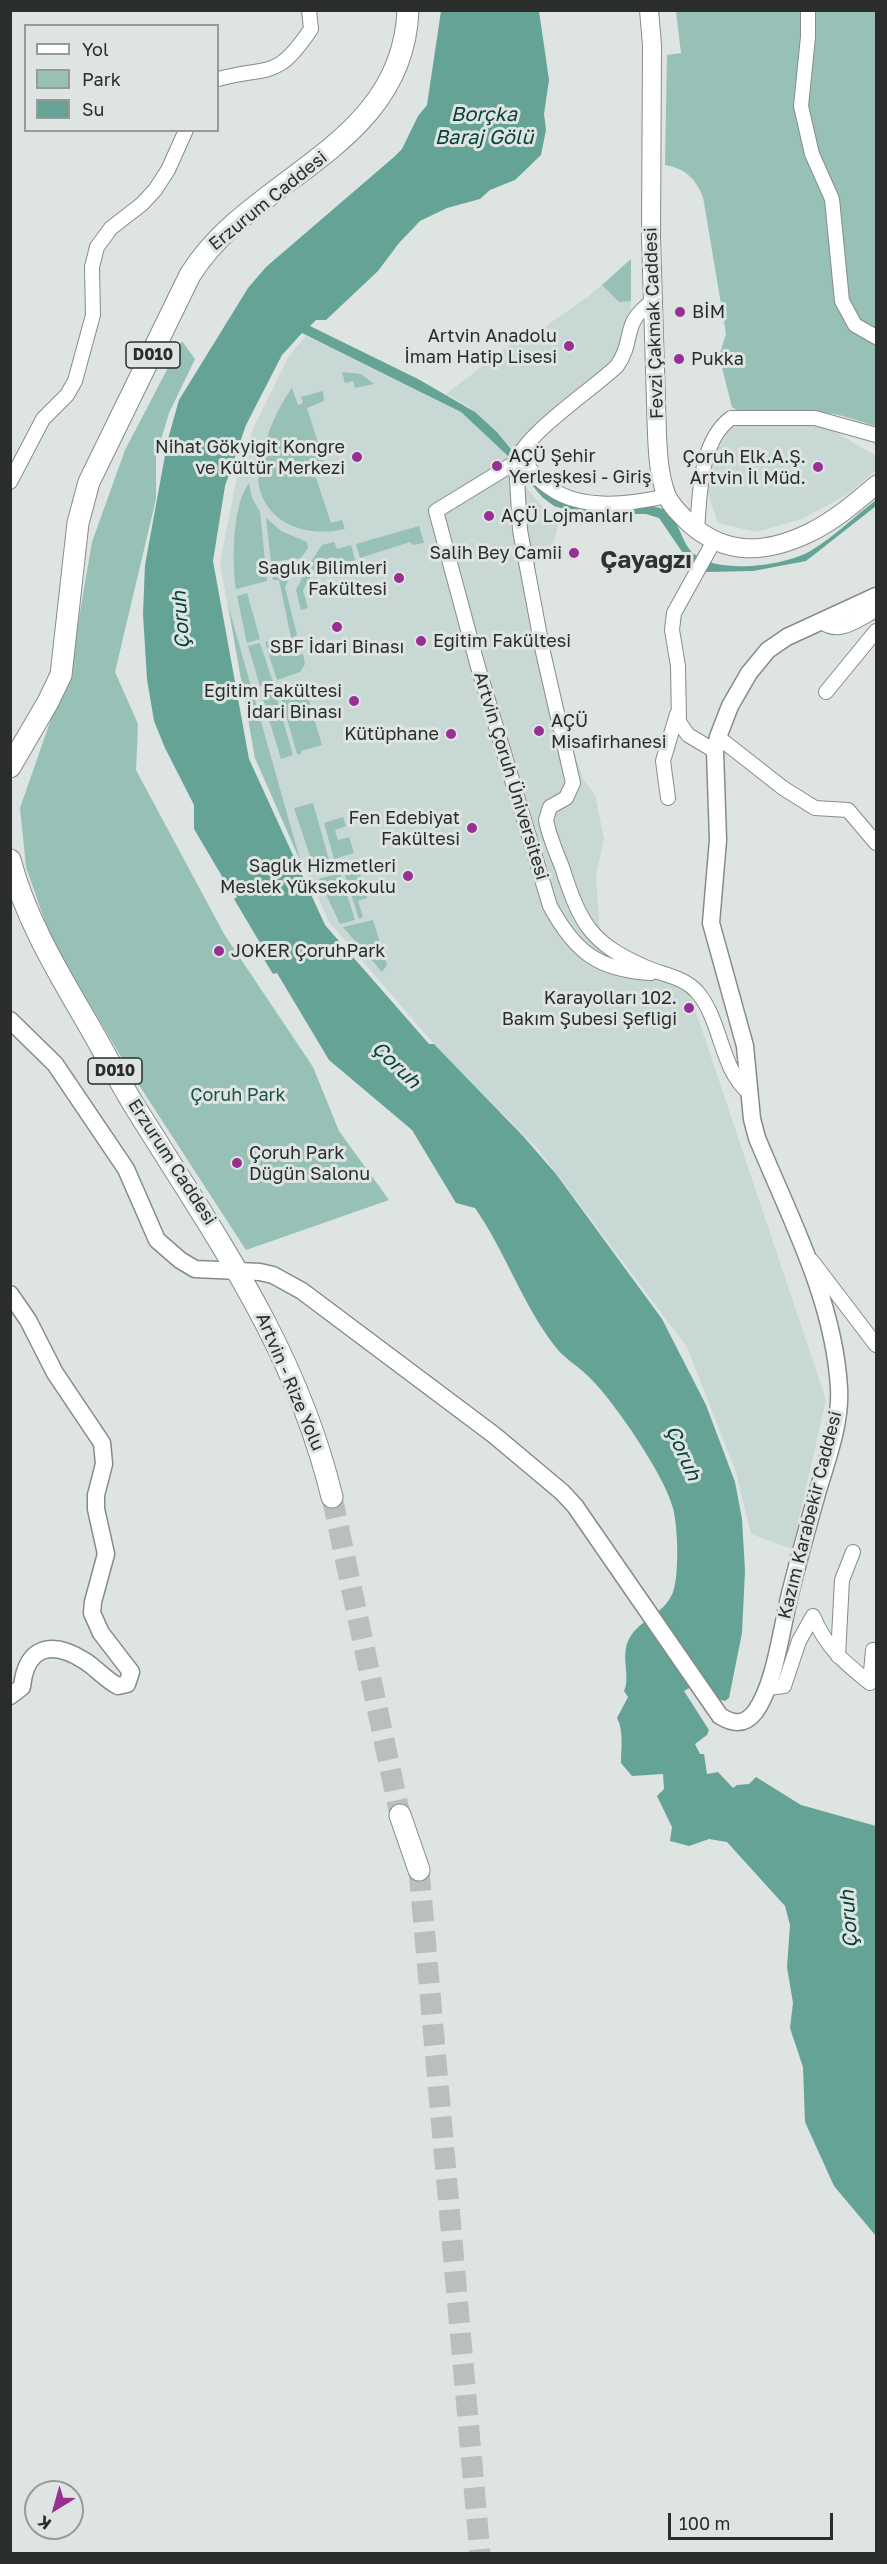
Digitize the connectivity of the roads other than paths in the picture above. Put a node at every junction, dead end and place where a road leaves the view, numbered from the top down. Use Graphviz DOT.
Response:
graph roads {
  1 [pos="309,10"];
  2 [pos="408,10"];
  3 [pos="648,10"];
  4 [pos="808,10"];
  5 [pos="219,79"];
  6 [pos="185,132"];
  7 [pos="653,301"];
  8 [pos="876,336"];
  9 [pos="876,435"];
  10 [pos="517,458"];
  11 [pos="10,482"];
  12 [pos="876,485"];
  13 [pos="667,496"];
  14 [pos="697,530"];
  15 [pos="714,541"];
  16 [pos="876,596"];
  17 [pos="876,610"];
  18 [pos="821,621"];
  19 [pos="876,631"];
  20 [pos="826,692"];
  21 [pos="677,714"];
  22 [pos="716,744"];
  23 [pos="10,767"];
  24 [pos="668,798"];
  25 [pos="876,843"];
  26 [pos="10,860"];
  27 [pos="662,974"];
  28 [pos="10,1020"];
  29 [pos="749,1093"];
  30 [pos="806,1253"];
  31 [pos="239,1271"];
  32 [pos="10,1294"];
  33 [pos="876,1345"];
  34 [pos="332,1497"];
  35 [pos="853,1552"];
  36 [pos="873,1650"];
  37 [pos="838,1656"];
  38 [pos="768,1688"];
  39 [pos="10,1696"];
  40 [pos="400,1815"];
  41 [pos="419,1870"];
  1 -- 5 [label="street"];
  2 -- 23 [label="main road, Erzurum Caddesi / D010"];
  3 -- 7 [label="main road, Fevzi Çakmak Caddesi"];
  4 -- 8 [label="street"];
  6 -- 11 [label="street"];
  7 -- 10 [label="street"];
  7 -- 13 [label="main road, Fevzi Çakmak Caddesi"];
  9 -- 14 [label="street"];
  10 -- 13 [label="street"];
  10 -- 27 [label="street"];
  10 -- 27 [label="street, Artvin Çoruh Üniversitesi"];
  12 -- 15 [label="main road"];
  13 -- 14 [label="main road"];
  14 -- 15 [label="main road"];
  15 -- 21 [label="street"];
  16 -- 18 [label="street, Kazım Karabekir Caddesi"];
  17 -- 18 [label="street"];
  18 -- 22 [label="street, Kazım Karabekir Caddesi"];
  19 -- 20 [label="street"];
  21 -- 22 [label="street"];
  21 -- 24 [label="street"];
  22 -- 25 [label="street"];
  22 -- 29 [label="street, Kazım Karabekir Caddesi"];
  26 -- 31 [label="main road, Erzurum Caddesi / D010"];
  27 -- 29 [label="street"];
  28 -- 31 [label="street, Kazım Karabekir Caddesi"];
  29 -- 30 [label="street, Kazım Karabekir Caddesi"];
  30 -- 33 [label="street"];
  30 -- 38 [label="street, Kazım Karabekir Caddesi"];
  31 -- 34 [label="main road, Artvin - Rize Yolu / D010"];
  31 -- 38 [label="street, Kazım Karabekir Caddesi"];
  32 -- 39 [label="street"];
  35 -- 37 [label="street"];
  36 -- 37 [label="street"];
  37 -- 38 [label="street"];
  40 -- 41 [label="main road"];
}
